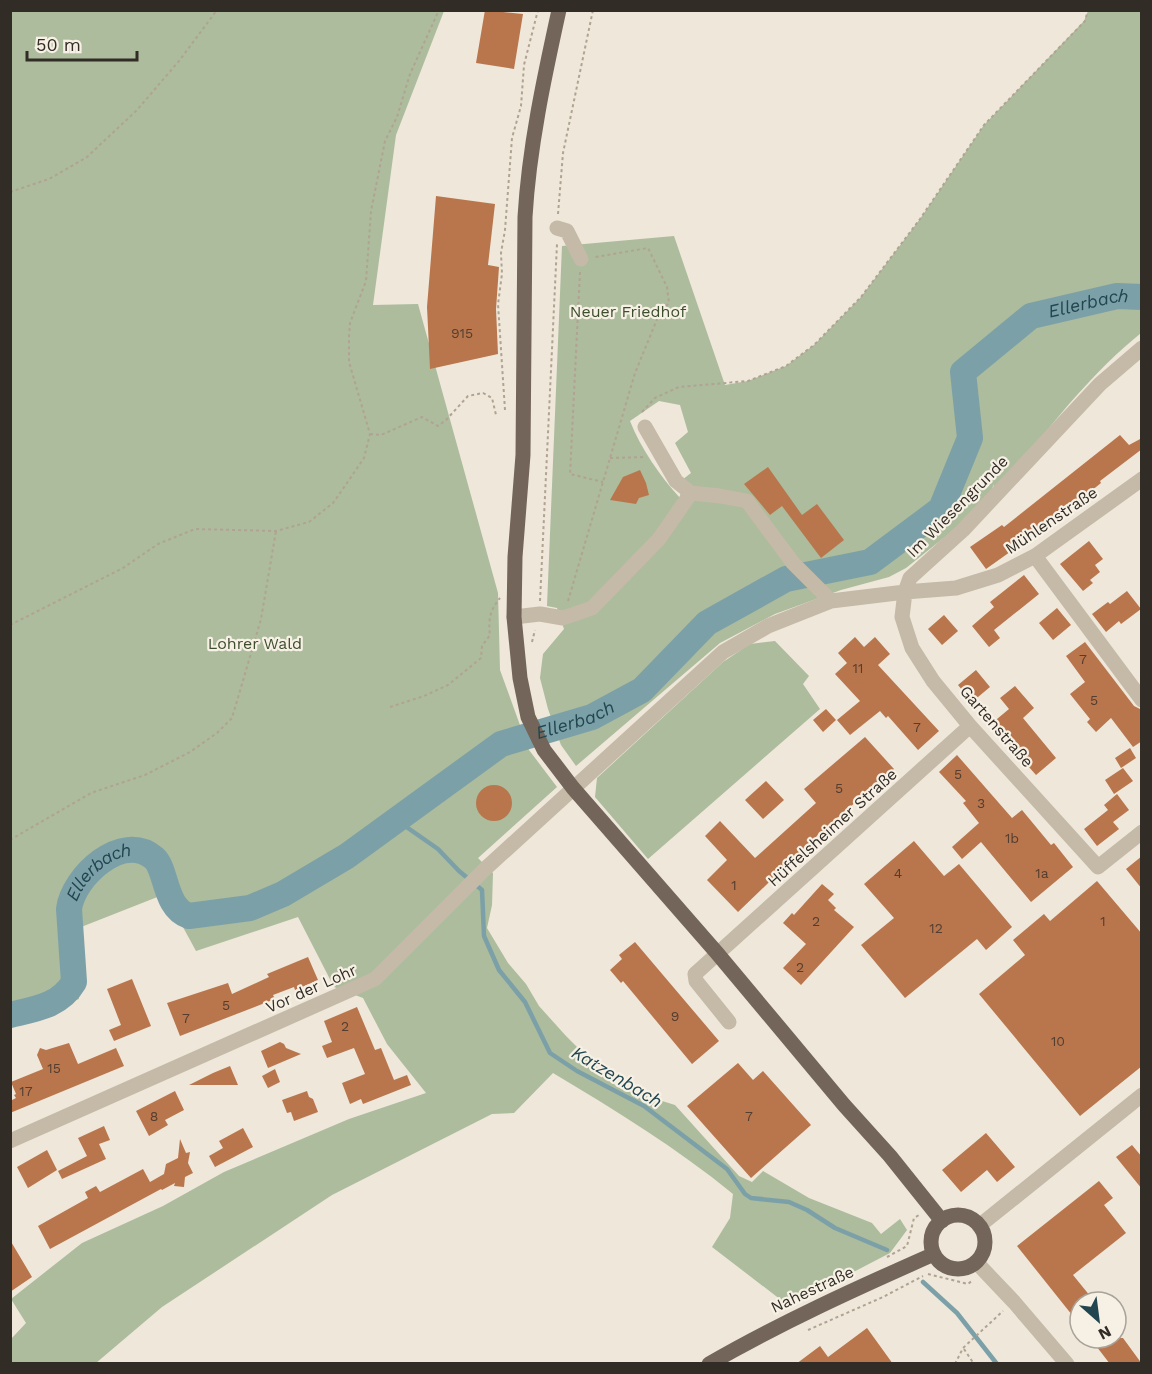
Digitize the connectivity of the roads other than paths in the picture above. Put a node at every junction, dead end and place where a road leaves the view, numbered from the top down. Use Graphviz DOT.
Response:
graph roads {
  1 [pos="559,10"];
  2 [pos="557,228"];
  3 [pos="581,259"];
  4 [pos="1142,348"];
  5 [pos="645,427"];
  6 [pos="1142,479"];
  7 [pos="691,494"];
  8 [pos="1035,556"];
  9 [pos="905,592"];
  10 [pos="831,602"];
  11 [pos="514,616"];
  12 [pos="1142,700"];
  13 [pos="970,726"];
  14 [pos="573,788"];
  15 [pos="1142,832"];
  16 [pos="717,953"];
  17 [pos="729,1022"];
  18 [pos="1142,1095"];
  19 [pos="10,1141"];
  20 [pos="942,1221"];
  21 [pos="980,1226"];
  22 [pos="934,1254"];
  23 [pos="980,1266"];
  24 [pos="709,1364"];
  25 [pos="1067,1364"];
  1 -- 11 [label="main road"];
  2 -- 3 [label="street"];
  4 -- 9 [label="street, Im Wiesengrunde"];
  5 -- 7 [label="street"];
  6 -- 8 [label="street, Mühlenstraße"];
  7 -- 10 [label="street"];
  7 -- 11 [label="street"];
  8 -- 9 [label="street, Mühlenstraße"];
  8 -- 12 [label="street"];
  9 -- 10 [label="street"];
  9 -- 13 [label="street, Gartenstraße"];
  10 -- 14 [label="street"];
  11 -- 14 [label="main road"];
  13 -- 15 [label="street, Gartenstraße"];
  13 -- 16 [label="street, Hüffelsheimer Straße"];
  14 -- 16 [label="main road"];
  14 -- 19 [label="street, Vor der Lohr"];
  16 -- 17 [label="street, Hüffelsheimer Straße"];
  16 -- 20 [label="main road"];
  18 -- 21 [label="street"];
  20 -- 21 [label="main road"];
  20 -- 22 [label="main road"];
  21 -- 23 [label="main road"];
  22 -- 23 [label="main road"];
  22 -- 24 [label="main road, Nahestraße"];
  23 -- 25 [label="street"];
}
